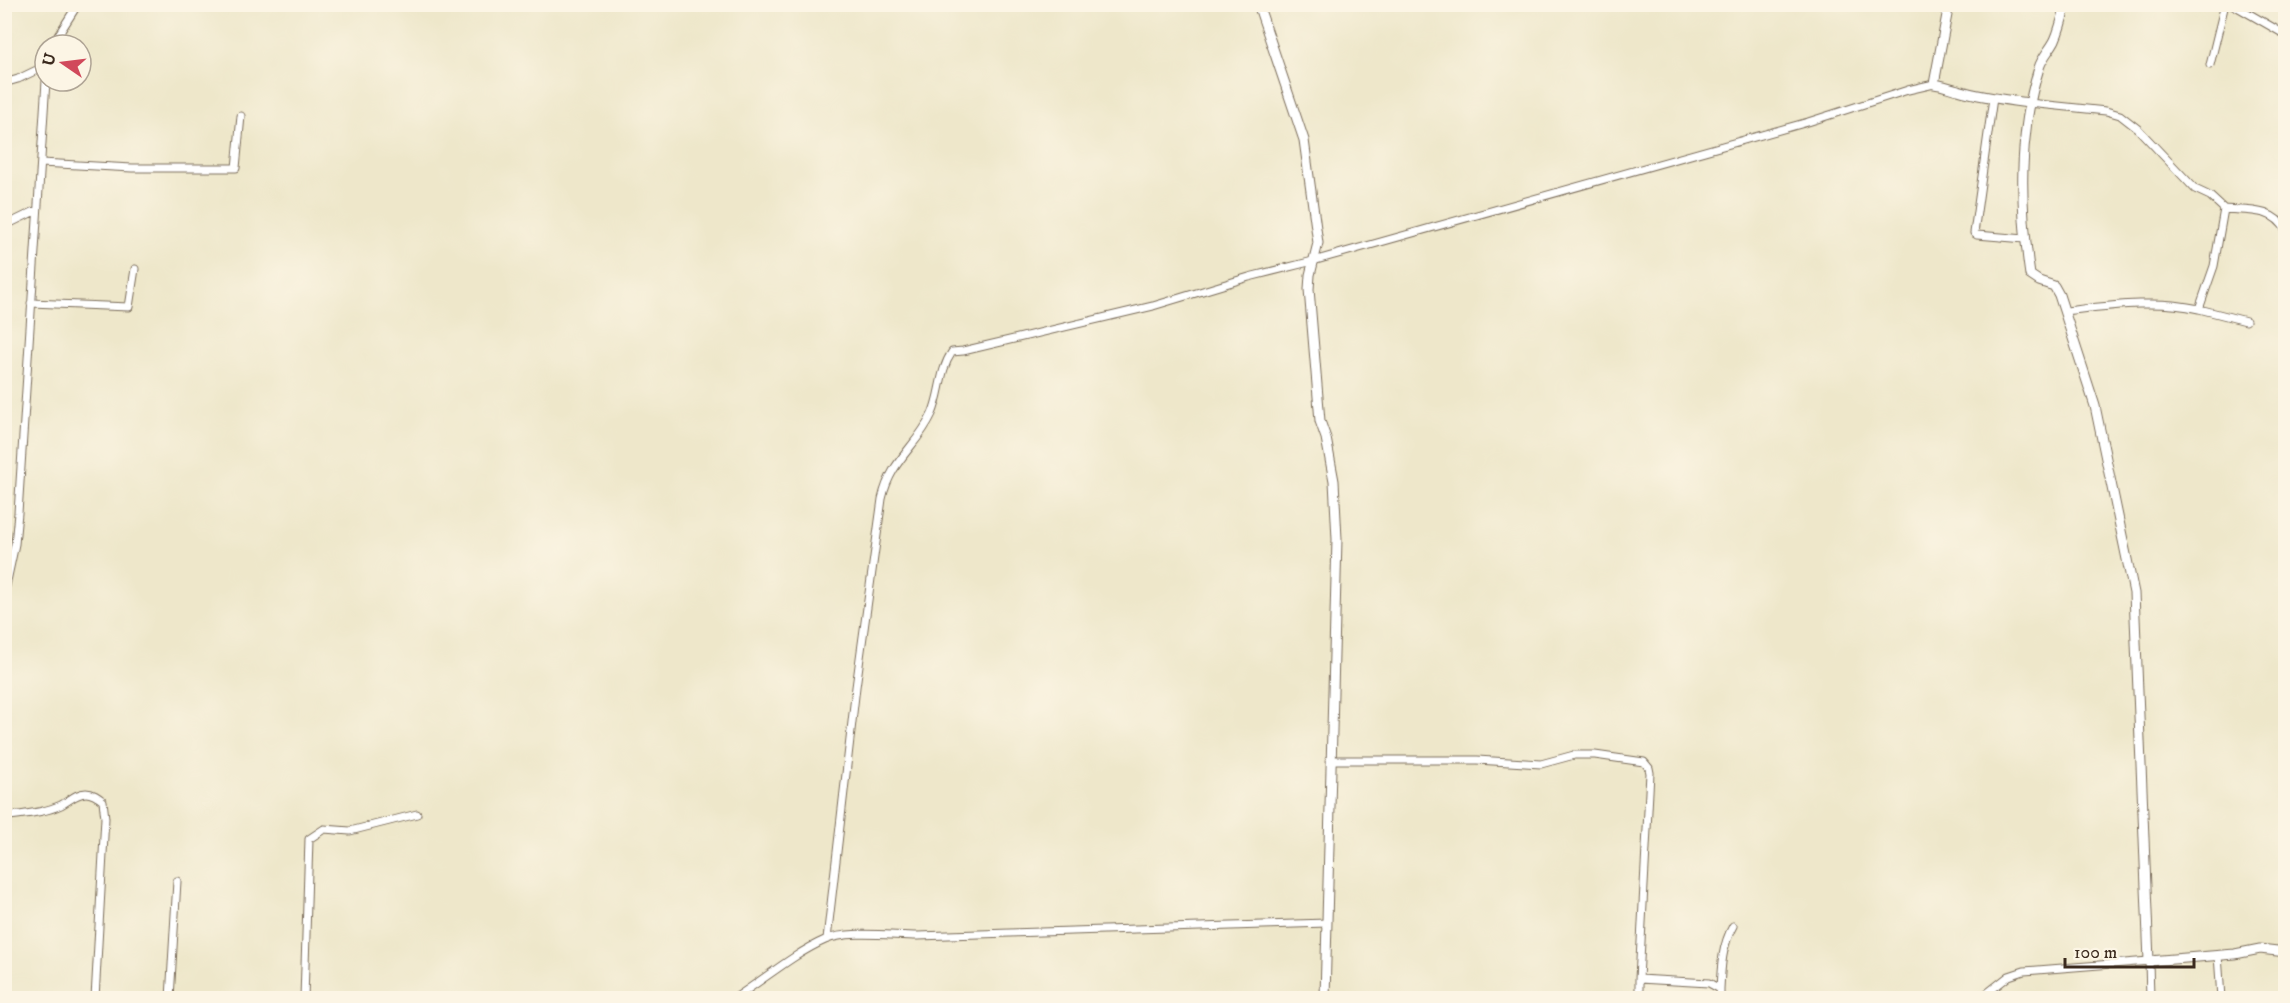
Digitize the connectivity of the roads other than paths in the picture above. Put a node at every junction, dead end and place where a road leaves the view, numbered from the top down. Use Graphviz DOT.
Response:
graph roads {
  1 [pos="78,4"];
  2 [pos="1258,4"];
  3 [pos="1949,4"];
  4 [pos="2066,4"];
  5 [pos="2225,4"];
  6 [pos="2232,4"];
  7 [pos="60,33"];
  8 [pos="2286,34"];
  9 [pos="2210,65"];
  10 [pos="33,72"];
  11 [pos="4,83"];
  12 [pos="1934,84"];
  13 [pos="45,93"];
  14 [pos="1994,98"];
  15 [pos="2029,103"];
  16 [pos="241,116"];
  17 [pos="41,164"];
  18 [pos="2224,209"];
  19 [pos="37,210"];
  20 [pos="4,226"];
  21 [pos="2286,231"];
  22 [pos="2025,239"];
  23 [pos="1313,261"];
  24 [pos="135,269"];
  25 [pos="31,303"];
  26 [pos="2199,309"];
  27 [pos="2065,311"];
  28 [pos="2246,321"];
  29 [pos="4,595"];
  30 [pos="1332,760"];
  31 [pos="417,814"];
  32 [pos="4,817"];
  33 [pos="177,881"];
  34 [pos="1327,923"];
  35 [pos="1732,926"];
  36 [pos="827,939"];
  37 [pos="2286,952"];
  38 [pos="2218,955"];
  39 [pos="2149,961"];
  40 [pos="1639,979"];
  41 [pos="1720,989"];
  42 [pos="95,999"];
  43 [pos="170,999"];
  44 [pos="304,999"];
  45 [pos="735,999"];
  46 [pos="1326,999"];
  47 [pos="1640,999"];
  48 [pos="1720,999"];
  49 [pos="1982,999"];
  50 [pos="2150,999"];
  51 [pos="2221,999"];
  1 -- 7 [label="street"];
  2 -- 23 [label="street"];
  3 -- 12 [label="street"];
  4 -- 15 [label="street"];
  5 -- 9 [label="street"];
  6 -- 8 [label="street"];
  10 -- 11 [label="street"];
  12 -- 14 [label="street"];
  12 -- 23 [label="street"];
  13 -- 17 [label="street"];
  14 -- 15 [label="street"];
  14 -- 22 [label="street"];
  15 -- 18 [label="street"];
  15 -- 22 [label="street"];
  16 -- 17 [label="street"];
  17 -- 19 [label="street"];
  18 -- 21 [label="street"];
  18 -- 26 [label="street"];
  19 -- 20 [label="street"];
  19 -- 25 [label="street"];
  22 -- 27 [label="street"];
  23 -- 30 [label="street"];
  23 -- 36 [label="street"];
  24 -- 25 [label="street"];
  25 -- 29 [label="street"];
  26 -- 27 [label="street"];
  26 -- 28 [label="street"];
  27 -- 39 [label="street"];
  30 -- 34 [label="street"];
  30 -- 40 [label="street"];
  31 -- 44 [label="street"];
  32 -- 42 [label="street"];
  33 -- 43 [label="street"];
  34 -- 36 [label="street"];
  34 -- 46 [label="street"];
  35 -- 41 [label="street"];
  36 -- 45 [label="street"];
  37 -- 38 [label="street"];
  38 -- 39 [label="street"];
  38 -- 51 [label="street"];
  39 -- 49 [label="street"];
  39 -- 50 [label="street"];
  40 -- 41 [label="street"];
  40 -- 47 [label="street"];
  41 -- 48 [label="street"];
}
